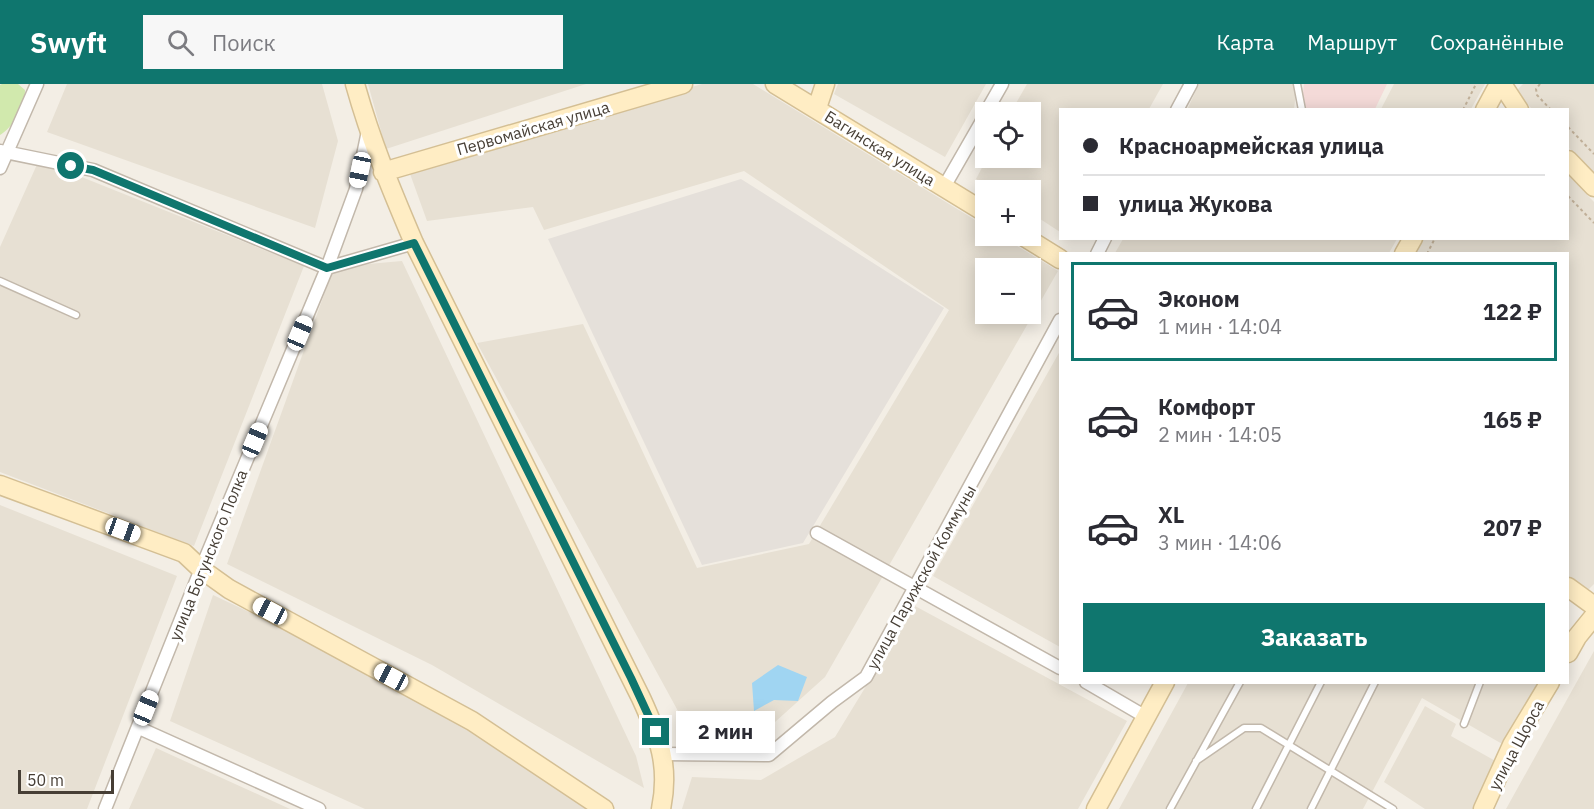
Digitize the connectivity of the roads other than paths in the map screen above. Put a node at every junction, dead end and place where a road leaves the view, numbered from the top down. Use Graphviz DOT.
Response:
graph roads {
  1 [pos="38,84"];
  2 [pos="355,84"];
  3 [pos="683,84"];
  4 [pos="775,84"];
  5 [pos="825,84"];
  6 [pos="1002,84"];
  7 [pos="1191,84"];
  8 [pos="1297,84"];
  9 [pos="1501,84"];
  10 [pos="992,102"];
  11 [pos="817,108"];
  12 [pos="1178,108"];
  13 [pos="1302,108"];
  14 [pos="1486,108"];
  15 [pos="1518,108"];
  16 [pos="368,131"];
  17 [pos="975,132"];
  18 [pos="3,152"];
  19 [pos="1569,161"];
  20 [pos="0,168"];
  21 [pos="383,172"];
  22 [pos="944,187"];
  23 [pos="1594,187"];
  24 [pos="975,206"];
  25 [pos="414,243"];
  26 [pos="1039,246"];
  27 [pos="1059,258"];
  28 [pos="327,268"];
  29 [pos="0,281"];
  30 [pos="76,315"];
  31 [pos="1059,322"];
  32 [pos="0,485"];
  33 [pos="817,533"];
  34 [pos="201,569"];
  35 [pos="916,587"];
  36 [pos="1569,588"];
  37 [pos="1594,606"];
  38 [pos="1594,616"];
  39 [pos="1569,650"];
  40 [pos="1059,667"];
  41 [pos="1089,684"];
  42 [pos="1164,684"];
  43 [pos="1239,684"];
  44 [pos="1320,684"];
  45 [pos="1374,684"];
  46 [pos="1479,684"];
  47 [pos="1549,684"];
  48 [pos="1146,717"];
  49 [pos="1464,724"];
  50 [pos="139,728"];
  51 [pos="1288,746"];
  52 [pos="662,754"];
  53 [pos="1196,760"];
  54 [pos="1329,771"];
  55 [pos="105,809"];
  56 [pos="319,809"];
  57 [pos="604,809"];
  58 [pos="661,809"];
  59 [pos="1096,809"];
  60 [pos="1170,809"];
  61 [pos="1256,809"];
  62 [pos="1311,809"];
  63 [pos="1393,809"];
  64 [pos="1483,809"];
  1 -- 18 [label="street"];
  2 -- 16 [label="street"];
  3 -- 21 [label="street, Первомайская улица"];
  4 -- 11 [label="street, Багинская улица"];
  5 -- 11 [label="street"];
  6 -- 10 [label="street"];
  7 -- 12 [label="street"];
  8 -- 13 [label="lane"];
  9 -- 14 [label="street"];
  9 -- 15 [label="street"];
  11 -- 22 [label="street, Багинская улица"];
  16 -- 21 [label="street"];
  16 -- 28 [label="street, улица Богунского Полка"];
  17 -- 22 [label="street"];
  18 -- 20 [label="street"];
  18 -- 28 [label="street"];
  19 -- 23 [label="street"];
  21 -- 25 [label="street"];
  22 -- 24 [label="street, Багинская улица"];
  25 -- 28 [label="street"];
  25 -- 52 [label="street"];
  26 -- 27 [label="street"];
  28 -- 34 [label="street, улица Богунского Полка"];
  29 -- 30 [label="lane"];
  31 -- 35 [label="street, улица Парижской Коммуны"];
  32 -- 34 [label="street"];
  33 -- 35 [label="street"];
  34 -- 50 [label="street, улица Богунского Полка"];
  34 -- 57 [label="street"];
  35 -- 40 [label="street"];
  35 -- 52 [label="street, улица Парижской Коммуны"];
  36 -- 37 [label="street"];
  38 -- 39 [label="street"];
  41 -- 48 [label="street"];
  42 -- 48 [label="street"];
  43 -- 53 [label="lane"];
  44 -- 51 [label="lane"];
  45 -- 54 [label="lane"];
  46 -- 49 [label="lane"];
  47 -- 64 [label="street, улица Щорса"];
  48 -- 59 [label="street"];
  50 -- 55 [label="street, улица Богунского Полка"];
  50 -- 56 [label="street"];
  51 -- 53 [label="lane"];
  51 -- 54 [label="lane"];
  51 -- 61 [label="lane"];
  52 -- 58 [label="street"];
  53 -- 60 [label="lane"];
  54 -- 62 [label="lane"];
  54 -- 63 [label="lane"];
}
